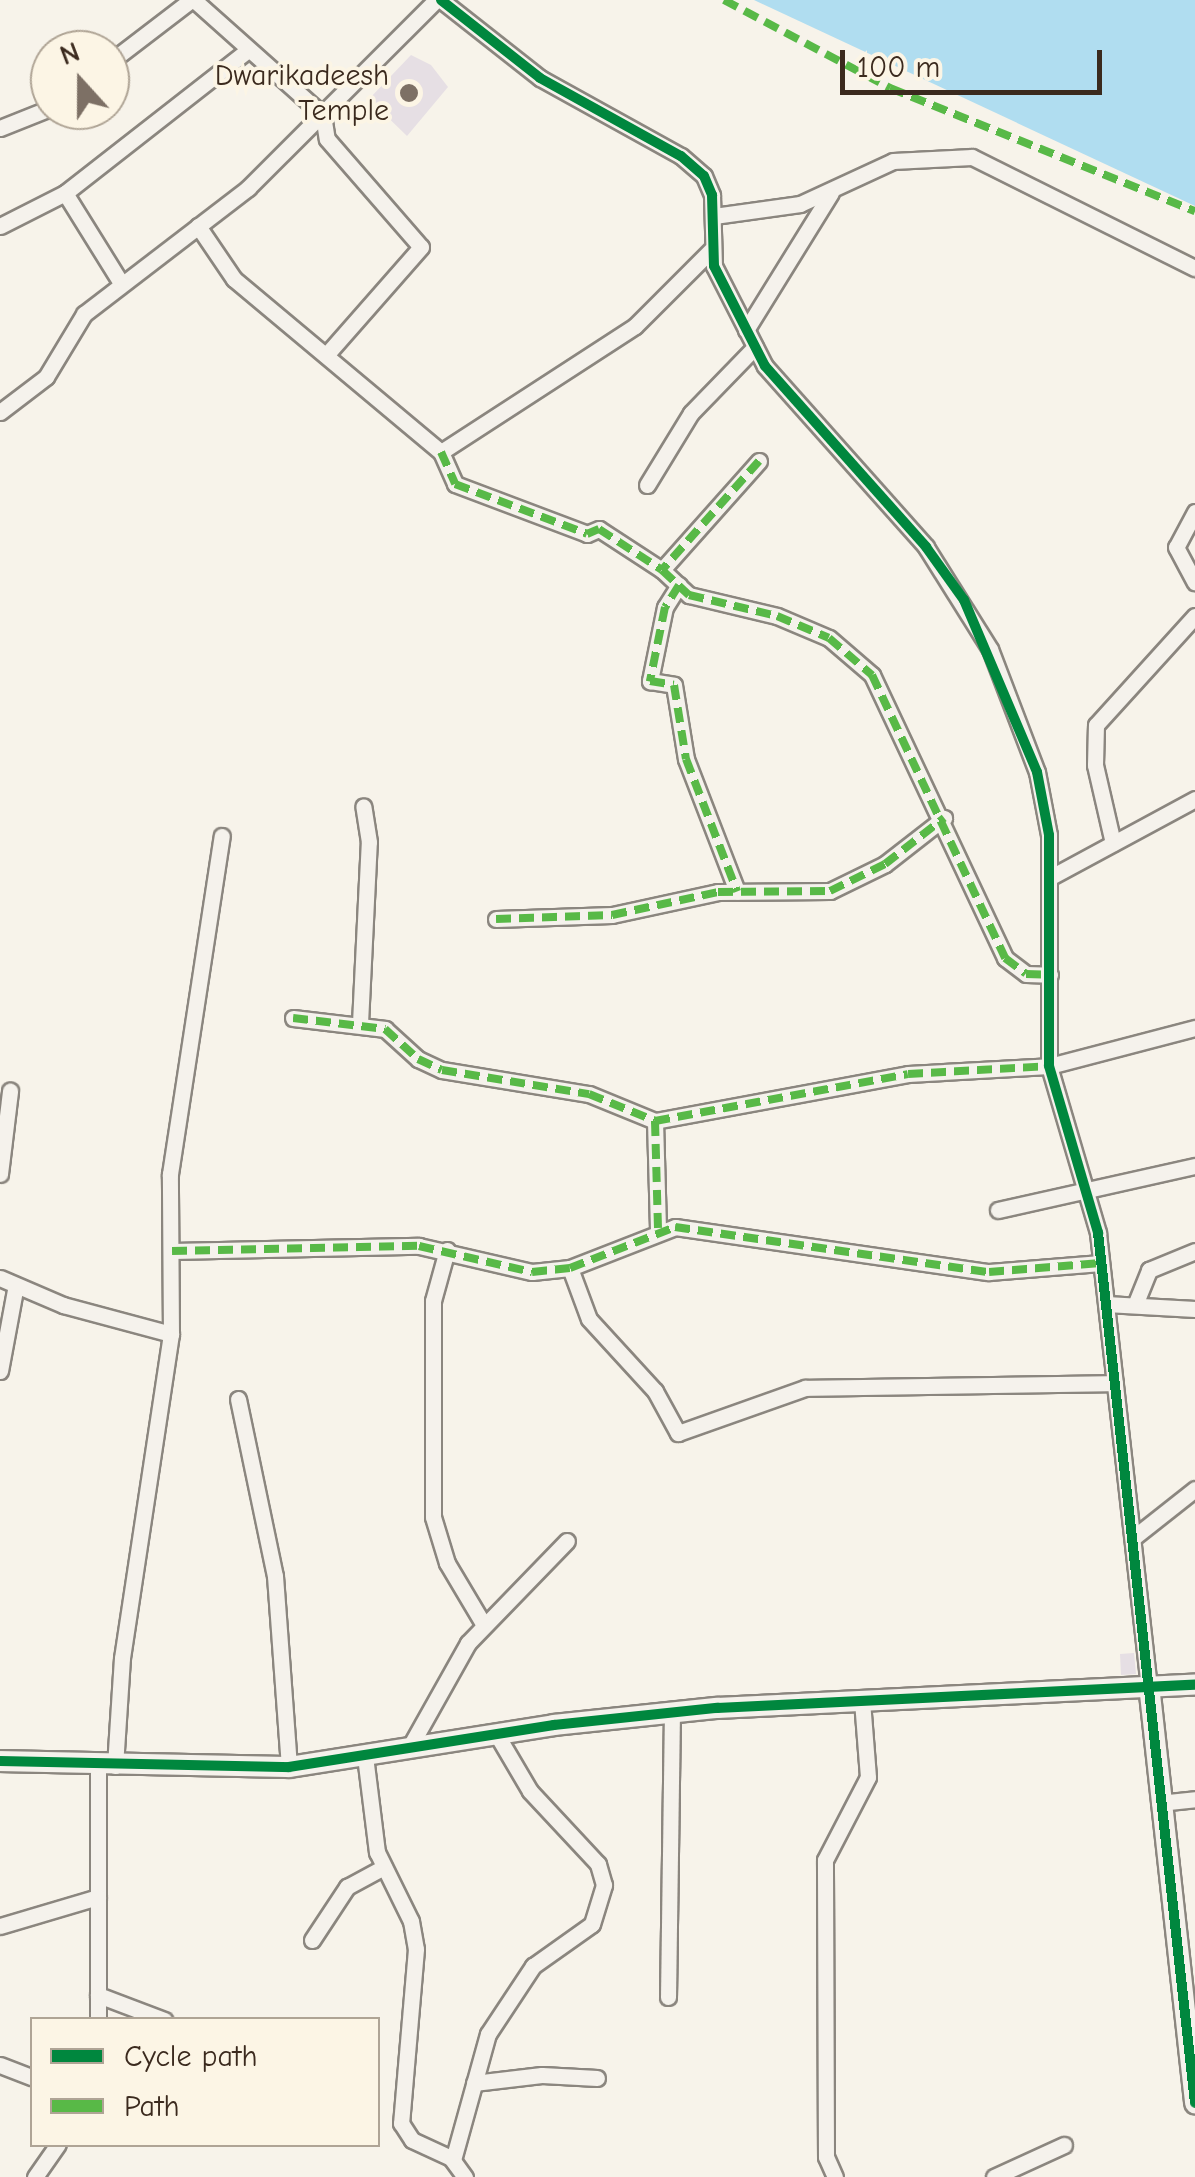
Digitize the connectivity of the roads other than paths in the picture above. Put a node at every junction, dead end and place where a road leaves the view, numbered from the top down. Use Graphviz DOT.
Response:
graph roads {
  1 [pos="192,0"];
  2 [pos="438,0"];
  3 [pos="130,47"];
  4 [pos="248,50"];
  5 [pos="30,116"];
  6 [pos="321,116"];
  7 [pos="0,128"];
  8 [pos="832,190"];
  9 [pos="64,194"];
  10 [pos="714,216"];
  11 [pos="0,226"];
  12 [pos="198,226"];
  13 [pos="711,250"];
  14 [pos="1195,268"];
  15 [pos="121,283"];
  16 [pos="746,330"];
  17 [pos="755,347"];
  18 [pos="326,355"];
  19 [pos="0,412"];
  20 [pos="441,452"];
  21 [pos="759,461"];
  22 [pos="647,485"];
  23 [pos="1195,512"];
  24 [pos="662,570"];
  25 [pos="1195,582"];
  26 [pos="679,585"];
  27 [pos="1195,616"];
  28 [pos="1195,799"];
  29 [pos="363,806"];
  30 [pos="944,818"];
  31 [pos="222,836"];
  32 [pos="1112,842"];
  33 [pos="1049,878"];
  34 [pos="737,890"];
  35 [pos="496,919"];
  36 [pos="1050,975"];
  37 [pos="293,1018"];
  38 [pos="360,1023"];
  39 [pos="1195,1028"];
  40 [pos="1049,1066"];
  41 [pos="10,1091"];
  42 [pos="655,1120"];
  43 [pos="1195,1166"];
  44 [pos="0,1174"];
  45 [pos="1085,1191"];
  46 [pos="998,1210"];
  47 [pos="658,1230"];
  48 [pos="447,1250"];
  49 [pos="172,1251"];
  50 [pos="1195,1252"];
  51 [pos="1101,1262"];
  52 [pos="570,1268"];
  53 [pos="8,1282"];
  54 [pos="1106,1304"];
  55 [pos="1135,1306"];
  56 [pos="1195,1309"];
  57 [pos="171,1334"];
  58 [pos="0,1370"];
  59 [pos="1115,1383"];
  60 [pos="238,1399"];
  61 [pos="1195,1489"];
  62 [pos="1133,1538"];
  63 [pos="567,1541"];
  64 [pos="484,1625"];
  65 [pos="1149,1684"];
  66 [pos="1195,1685"];
  67 [pos="862,1700"];
  68 [pos="672,1712"];
  69 [pos="497,1735"];
  70 [pos="408,1750"];
  71 [pos="365,1756"];
  72 [pos="0,1761"];
  73 [pos="107,1765"];
  74 [pos="289,1768"];
  75 [pos="1195,1799"];
  76 [pos="1159,1803"];
  77 [pos="384,1867"];
  78 [pos="98,1897"];
  79 [pos="0,1926"];
  80 [pos="312,1940"];
  81 [pos="98,1995"];
  82 [pos="668,1997"];
  83 [pos="98,2017"];
  84 [pos="156,2017"];
  85 [pos="0,2066"];
  86 [pos="30,2076"];
  87 [pos="597,2078"];
  88 [pos="474,2083"];
  89 [pos="1195,2104"];
  90 [pos="1064,2145"];
  91 [pos="56,2147"];
  92 [pos="453,2160"];
  93 [pos="35,2177"];
  94 [pos="465,2177"];
  95 [pos="835,2177"];
  96 [pos="994,2177"];
  1 -- 3 [label="street"];
  1 -- 4 [label="street"];
  2 -- 6 [label="street"];
  2 -- 10 [label="street"];
  4 -- 6 [label="street"];
  4 -- 9 [label="street"];
  5 -- 7 [label="street"];
  6 -- 12 [label="street"];
  6 -- 18 [label="street"];
  8 -- 10 [label="street"];
  8 -- 14 [label="street"];
  8 -- 16 [label="street"];
  9 -- 11 [label="street"];
  9 -- 15 [label="street"];
  10 -- 13 [label="street"];
  12 -- 15 [label="street"];
  12 -- 18 [label="street"];
  13 -- 16 [label="street"];
  13 -- 20 [label="street"];
  15 -- 19 [label="street"];
  16 -- 17 [label="street"];
  17 -- 22 [label="street"];
  17 -- 33 [label="street"];
  18 -- 20 [label="street"];
  20 -- 24 [label="street"];
  21 -- 24 [label="street"];
  23 -- 25 [label="street"];
  24 -- 26 [label="street"];
  26 -- 30 [label="street"];
  26 -- 34 [label="street"];
  27 -- 32 [label="street"];
  28 -- 32 [label="street"];
  29 -- 38 [label="street"];
  30 -- 34 [label="street"];
  30 -- 36 [label="street"];
  31 -- 49 [label="street"];
  32 -- 33 [label="street"];
  33 -- 36 [label="street"];
  34 -- 35 [label="street"];
  36 -- 40 [label="street"];
  37 -- 38 [label="street"];
  38 -- 42 [label="street"];
  39 -- 40 [label="street"];
  40 -- 42 [label="street"];
  40 -- 45 [label="street"];
  41 -- 44 [label="street"];
  42 -- 47 [label="street"];
  43 -- 45 [label="street"];
  45 -- 46 [label="street"];
  45 -- 51 [label="street"];
  47 -- 51 [label="street"];
  47 -- 52 [label="street"];
  48 -- 49 [label="street"];
  48 -- 52 [label="street"];
  48 -- 64 [label="street"];
  49 -- 57 [label="street"];
  50 -- 55 [label="street"];
  51 -- 54 [label="street"];
  52 -- 59 [label="street"];
  53 -- 57 [label="street"];
  53 -- 58 [label="street"];
  54 -- 55 [label="street"];
  54 -- 59 [label="street"];
  55 -- 56 [label="street"];
  57 -- 73 [label="street"];
  59 -- 62 [label="street"];
  60 -- 74 [label="street"];
  61 -- 62 [label="street"];
  62 -- 65 [label="street"];
  63 -- 64 [label="street"];
  64 -- 70 [label="street"];
  65 -- 66 [label="street"];
  65 -- 67 [label="street"];
  65 -- 76 [label="street"];
  67 -- 68 [label="street"];
  67 -- 95 [label="street"];
  68 -- 69 [label="street"];
  68 -- 82 [label="street"];
  69 -- 70 [label="street"];
  69 -- 88 [label="street"];
  70 -- 71 [label="street"];
  71 -- 74 [label="street"];
  71 -- 77 [label="street"];
  72 -- 73 [label="street"];
  73 -- 74 [label="street"];
  73 -- 78 [label="street"];
  75 -- 76 [label="street"];
  76 -- 89 [label="street"];
  77 -- 80 [label="street"];
  77 -- 92 [label="street"];
  78 -- 79 [label="street"];
  78 -- 81 [label="street"];
  81 -- 83 [label="street"];
  81 -- 84 [label="street"];
  85 -- 86 [label="street"];
  87 -- 88 [label="street"];
  88 -- 92 [label="street"];
  90 -- 96 [label="street"];
  91 -- 93 [label="street"];
  92 -- 94 [label="street"];
}
